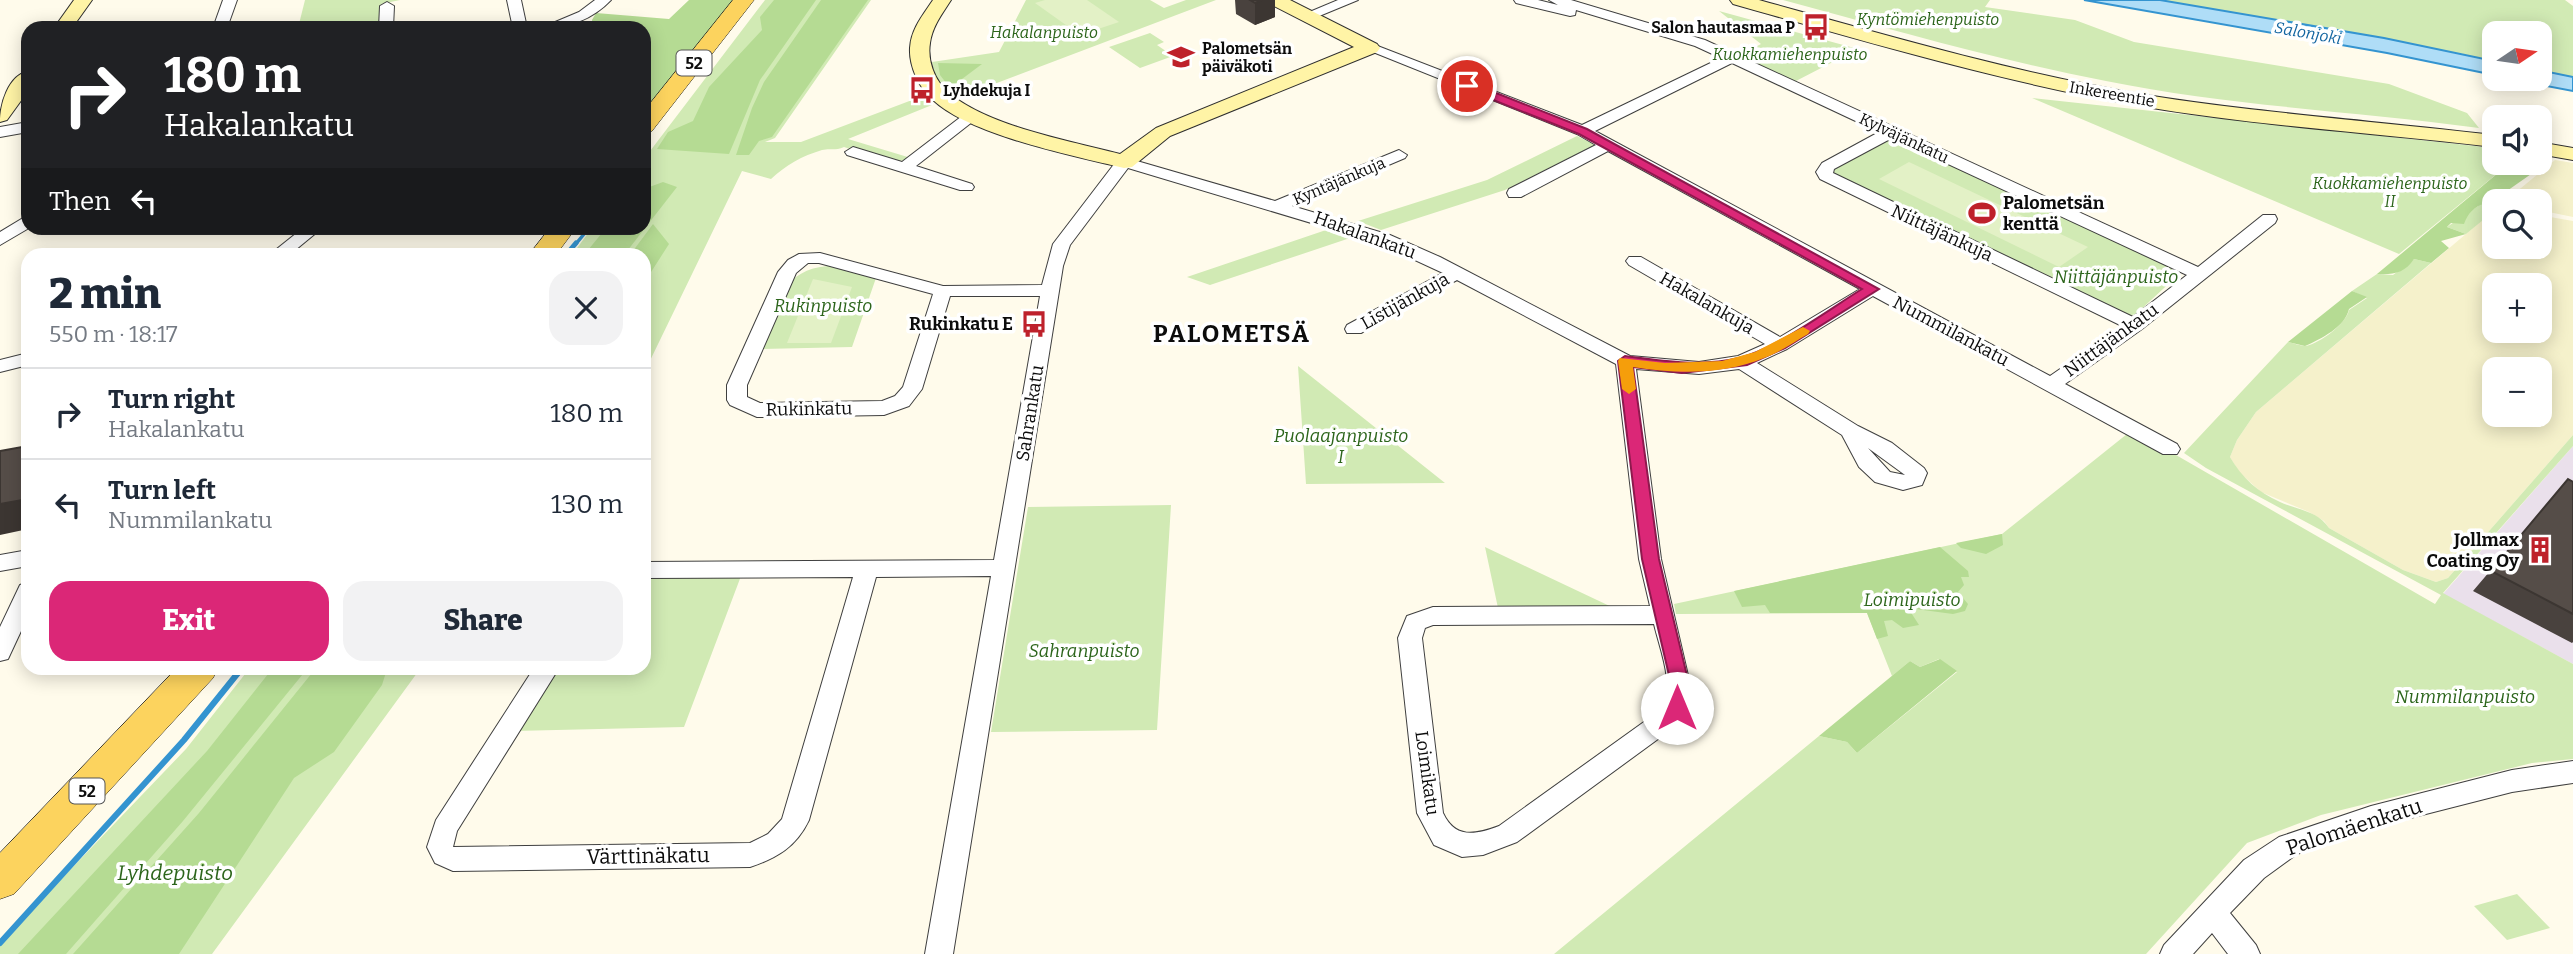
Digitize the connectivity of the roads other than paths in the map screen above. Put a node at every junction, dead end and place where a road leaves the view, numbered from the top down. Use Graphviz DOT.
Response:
graph roads {
  1 [pos="83,0"];
  2 [pos="230,0"];
  3 [pos="514,0"];
  4 [pos="604,0"];
  5 [pos="744,0"];
  6 [pos="942,0"];
  7 [pos="1276,0"];
  8 [pos="1351,0"];
  9 [pos="1521,0"];
  10 [pos="1556,0"];
  11 [pos="1739,0"];
  12 [pos="387,6"];
  13 [pos="1605,14"];
  14 [pos="1307,16"];
  15 [pos="68,21"];
  16 [pos="222,21"];
  17 [pos="386,21"];
  18 [pos="518,21"];
  19 [pos="567,21"];
  20 [pos="1370,48"];
  21 [pos="1732,58"];
  22 [pos="21,87"];
  23 [pos="651,116"];
  24 [pos="971,116"];
  25 [pos="0,117"];
  26 [pos="21,128"];
  27 [pos="1583,131"];
  28 [pos="0,132"];
  29 [pos="1891,132"];
  30 [pos="2482,140"];
  31 [pos="1608,145"];
  32 [pos="2552,150"];
  33 [pos="853,152"];
  34 [pos="2573,154"];
  35 [pos="1399,155"];
  36 [pos="1124,162"];
  37 [pos="904,168"];
  38 [pos="966,187"];
  39 [pos="1516,193"];
  40 [pos="1278,206"];
  41 [pos="2269,219"];
  42 [pos="21,225"];
  43 [pos="304,235"];
  44 [pos="0,240"];
  45 [pos="287,248"];
  46 [pos="1635,261"];
  47 [pos="1457,273"];
  48 [pos="2199,274"];
  49 [pos="1872,289"];
  50 [pos="1050,290"];
  51 [pos="943,291"];
  52 [pos="2135,325"];
  53 [pos="1353,329"];
  54 [pos="1780,345"];
  55 [pos="21,361"];
  56 [pos="1625,361"];
  57 [pos="1742,362"];
  58 [pos="0,366"];
  59 [pos="2051,384"];
  60 [pos="1851,431"];
  61 [pos="2170,449"];
  62 [pos="21,560"];
  63 [pos="0,564"];
  64 [pos="867,569"];
  65 [pos="1004,569"];
  66 [pos="651,570"];
  67 [pos="21,606"];
  68 [pos="1663,615"];
  69 [pos="0,652"];
  70 [pos="193,675"];
  71 [pos="543,675"];
  72 [pos="2573,772"];
  73 [pos="0,881"];
  74 [pos="2212,912"];
  75 [pos="939,954"];
  76 [pos="2174,954"];
  77 [pos="2246,954"];
  1 -- 15 [label="street"];
  2 -- 16 [label="street"];
  3 -- 18 [label="street"];
  4 -- 19 [label="street"];
  5 -- 23 [label="main road, 52"];
  6 -- 24 [label="street, Hakalankatu"];
  7 -- 14 [label="street, Nummilankatu"];
  8 -- 14 [label="street"];
  9 -- 13 [label="street, Kylväjänkatu"];
  10 -- 13 [label="street, Kylväjänkatu"];
  11 -- 30 [label="street, Inkereentie"];
  12 -- 17 [label="street"];
  13 -- 21 [label="street, Kylväjänkatu"];
  14 -- 20 [label="street, Nummilankatu"];
  20 -- 27 [label="street, Nummilankatu"];
  20 -- 36 [label="street, Sahrankatu"];
  21 -- 27 [label="street"];
  21 -- 29 [label="street, Kylväjänkatu"];
  22 -- 25 [label="street"];
  24 -- 36 [label="street, Hakalankatu"];
  24 -- 37 [label="street"];
  26 -- 28 [label="street"];
  27 -- 31 [label="street, Nummilankatu"];
  29 -- 48 [label="street, Kylväjänkatu"];
  29 -- 52 [label="street, Niittäjänkuja"];
  31 -- 39 [label="street"];
  31 -- 49 [label="street, Nummilankatu"];
  32 -- 34 [label="street"];
  33 -- 37 [label="street"];
  35 -- 40 [label="street, Kyntäjänkuja"];
  36 -- 40 [label="street, Hakalankatu"];
  36 -- 50 [label="street, Sahrankatu"];
  37 -- 38 [label="street"];
  40 -- 47 [label="street, Hakalankatu"];
  41 -- 48 [label="street, Niittäjänkatu"];
  42 -- 44 [label="street"];
  43 -- 45 [label="street"];
  46 -- 54 [label="street, Hakalankuja"];
  47 -- 53 [label="street, Listijänkuja"];
  47 -- 56 [label="street, Hakalankatu"];
  48 -- 52 [label="street, Niittäjänkatu"];
  49 -- 54 [label="street, Hakalankatu"];
  49 -- 59 [label="street, Nummilankatu"];
  50 -- 51 [label="street, Rukinkatu"];
  50 -- 65 [label="street, Sahrankatu"];
  51 -- 51 [label="street, Rukinkatu"];
  52 -- 59 [label="street, Niittäjänkatu"];
  54 -- 57 [label="street, Hakalankatu"];
  55 -- 58 [label="street"];
  56 -- 57 [label="street, Hakalankatu"];
  56 -- 68 [label="street, Loimikatu"];
  57 -- 60 [label="street"];
  59 -- 61 [label="street, Nummilankatu"];
  62 -- 63 [label="street"];
  64 -- 65 [label="street"];
  64 -- 66 [label="street"];
  64 -- 71 [label="street, Värttinäkatu"];
  65 -- 75 [label="street, Sahrankatu"];
  67 -- 69 [label="street"];
  68 -- 68 [label="street, Loimikatu"];
  70 -- 73 [label="main road, 52"];
  72 -- 74 [label="street, Palomäenkatu"];
  74 -- 76 [label="street, Palomäenkatu"];
  74 -- 77 [label="street"];
}
